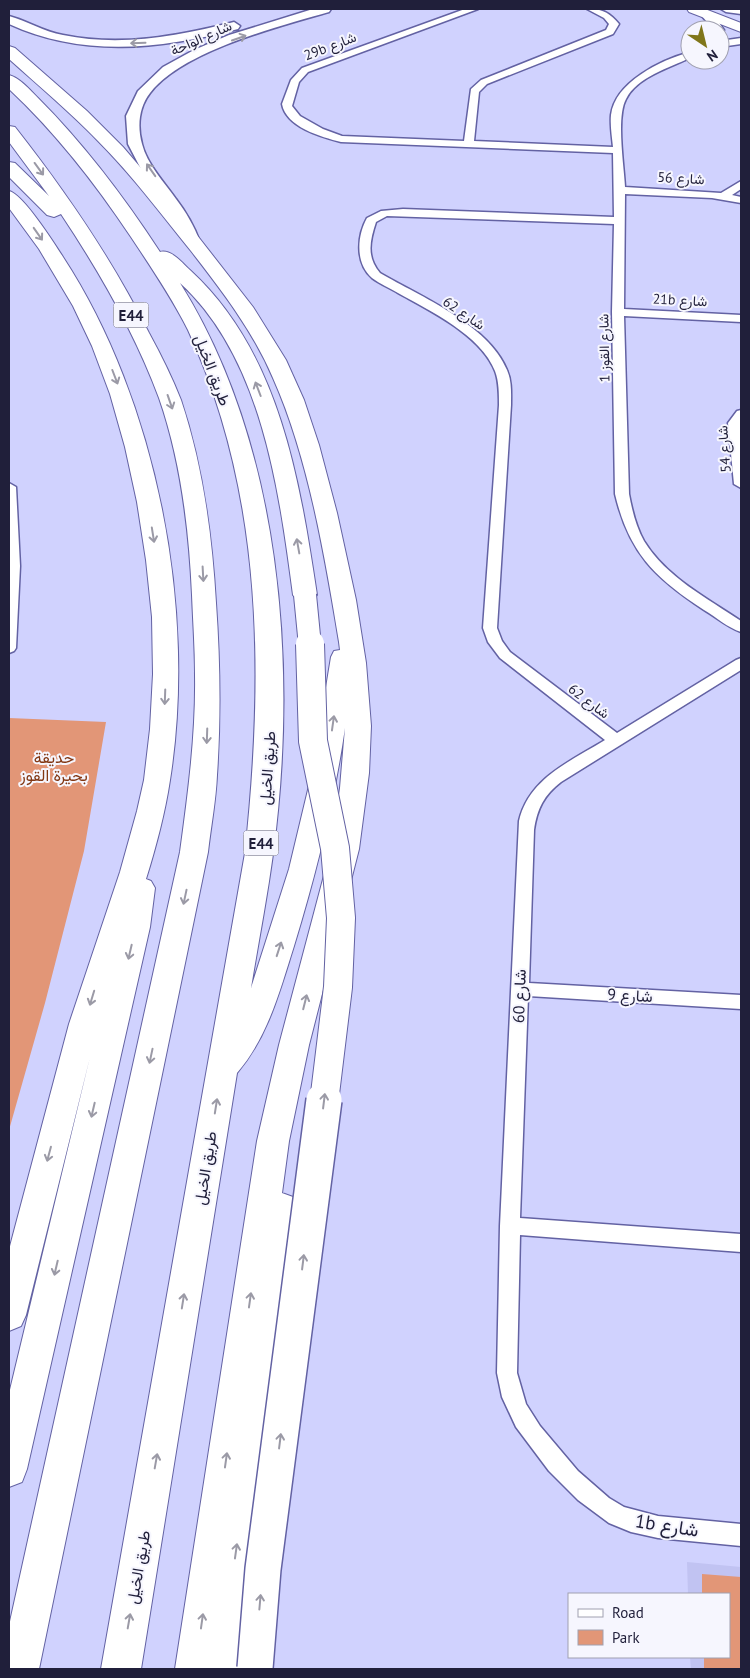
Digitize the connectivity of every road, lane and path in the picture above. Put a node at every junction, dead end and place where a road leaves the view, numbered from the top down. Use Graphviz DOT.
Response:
graph roads {
  1 [pos="287,9"];
  2 [pos="325,9"];
  3 [pos="473,9"];
  4 [pos="592,9"];
  5 [pos="725,9"];
  6 [pos="699,11"];
  7 [pos="741,13"];
  8 [pos="9,20"];
  9 [pos="711,20"];
  10 [pos="741,28"];
  11 [pos="12,59"];
  12 [pos="680,60"];
  13 [pos="9,131"];
  14 [pos="469,143"];
  15 [pos="617,150"];
  16 [pos="9,166"];
  17 [pos="741,184"];
  18 [pos="620,190"];
  19 [pos="9,196"];
  20 [pos="724,196"];
  21 [pos="741,200"];
  22 [pos="620,222"];
  23 [pos="85,236"];
  24 [pos="193,242"];
  25 [pos="147,246"];
  26 [pos="618,312"];
  27 [pos="741,318"];
  28 [pos="741,414"];
  29 [pos="741,484"];
  30 [pos="9,487"];
  31 [pos="741,627"];
  32 [pos="350,628"];
  33 [pos="9,648"];
  34 [pos="741,663"];
  35 [pos="616,740"];
  36 [pos="140,852"];
  37 [pos="519,989"];
  38 [pos="741,1002"];
  39 [pos="294,1044"];
  40 [pos="222,1071"];
  41 [pos="510,1226"];
  42 [pos="741,1243"];
  43 [pos="16,1270"];
  44 [pos="9,1315"];
  45 [pos="535,1436"];
  46 [pos="9,1469"];
  47 [pos="741,1535"];
  48 [pos="19,1669"];
  49 [pos="121,1669"];
  50 [pos="195,1669"];
  51 [pos="246,1669"];
  1 -- 8 [label="street, شارع الواحة, one-way"];
  24 -- 2 [label="street, شارع الواحة, one-way"];
  3 -- 14 [label="street, 29b شارع"];
  4 -- 14 [label="street"];
  5 -- 7 [label="main road"];
  6 -- 9 [label="street"];
  6 -- 10 [label="main road"];
  11 -- 24 [label="highway"];
  11 -- 25 [label="highway, طريق الخيل / E44"];
  12 -- 15 [label="street, شارع القوز 1"];
  13 -- 23 [label="highway, E44, one-way"];
  14 -- 15 [label="street, 29b شارع"];
  15 -- 18 [label="street, شارع القوز 1"];
  16 -- 23 [label="highway"];
  17 -- 20 [label="street"];
  18 -- 20 [label="street, شارع 56"];
  18 -- 22 [label="street, شارع القوز 1"];
  19 -- 36 [label="highway, one-way"];
  20 -- 21 [label="street, شارع 56"];
  22 -- 26 [label="street, شارع القوز 1"];
  22 -- 35 [label="street, شارع 62"];
  23 -- 48 [label="highway, E44, one-way"];
  24 -- 32 [label="highway"];
  25 -- 40 [label="highway, طريق الخيل / E44"];
  51 -- 25 [label="highway, one-way, bridge"];
  26 -- 27 [label="street, 21b شارع"];
  26 -- 31 [label="street, شارع القوز 1"];
  28 -- 29 [label="street, شارع 54"];
  30 -- 33 [label="street"];
  39 -- 32 [label="highway, one-way"];
  40 -- 32 [label="highway, one-way"];
  34 -- 35 [label="street, شارع 60"];
  35 -- 37 [label="street, شارع 60"];
  36 -- 43 [label="highway, one-way"];
  36 -- 46 [label="highway, one-way"];
  37 -- 38 [label="street, شارع 9"];
  37 -- 41 [label="street, شارع 60"];
  50 -- 39 [label="highway, one-way"];
  51 -- 39 [label="highway, one-way"];
  49 -- 40 [label="highway, طريق الخيل / E44, one-way"];
  41 -- 42 [label="street"];
  41 -- 45 [label="street, شارع 60"];
  43 -- 44 [label="highway"];
  45 -- 47 [label="street, 1b شارع"];
}
